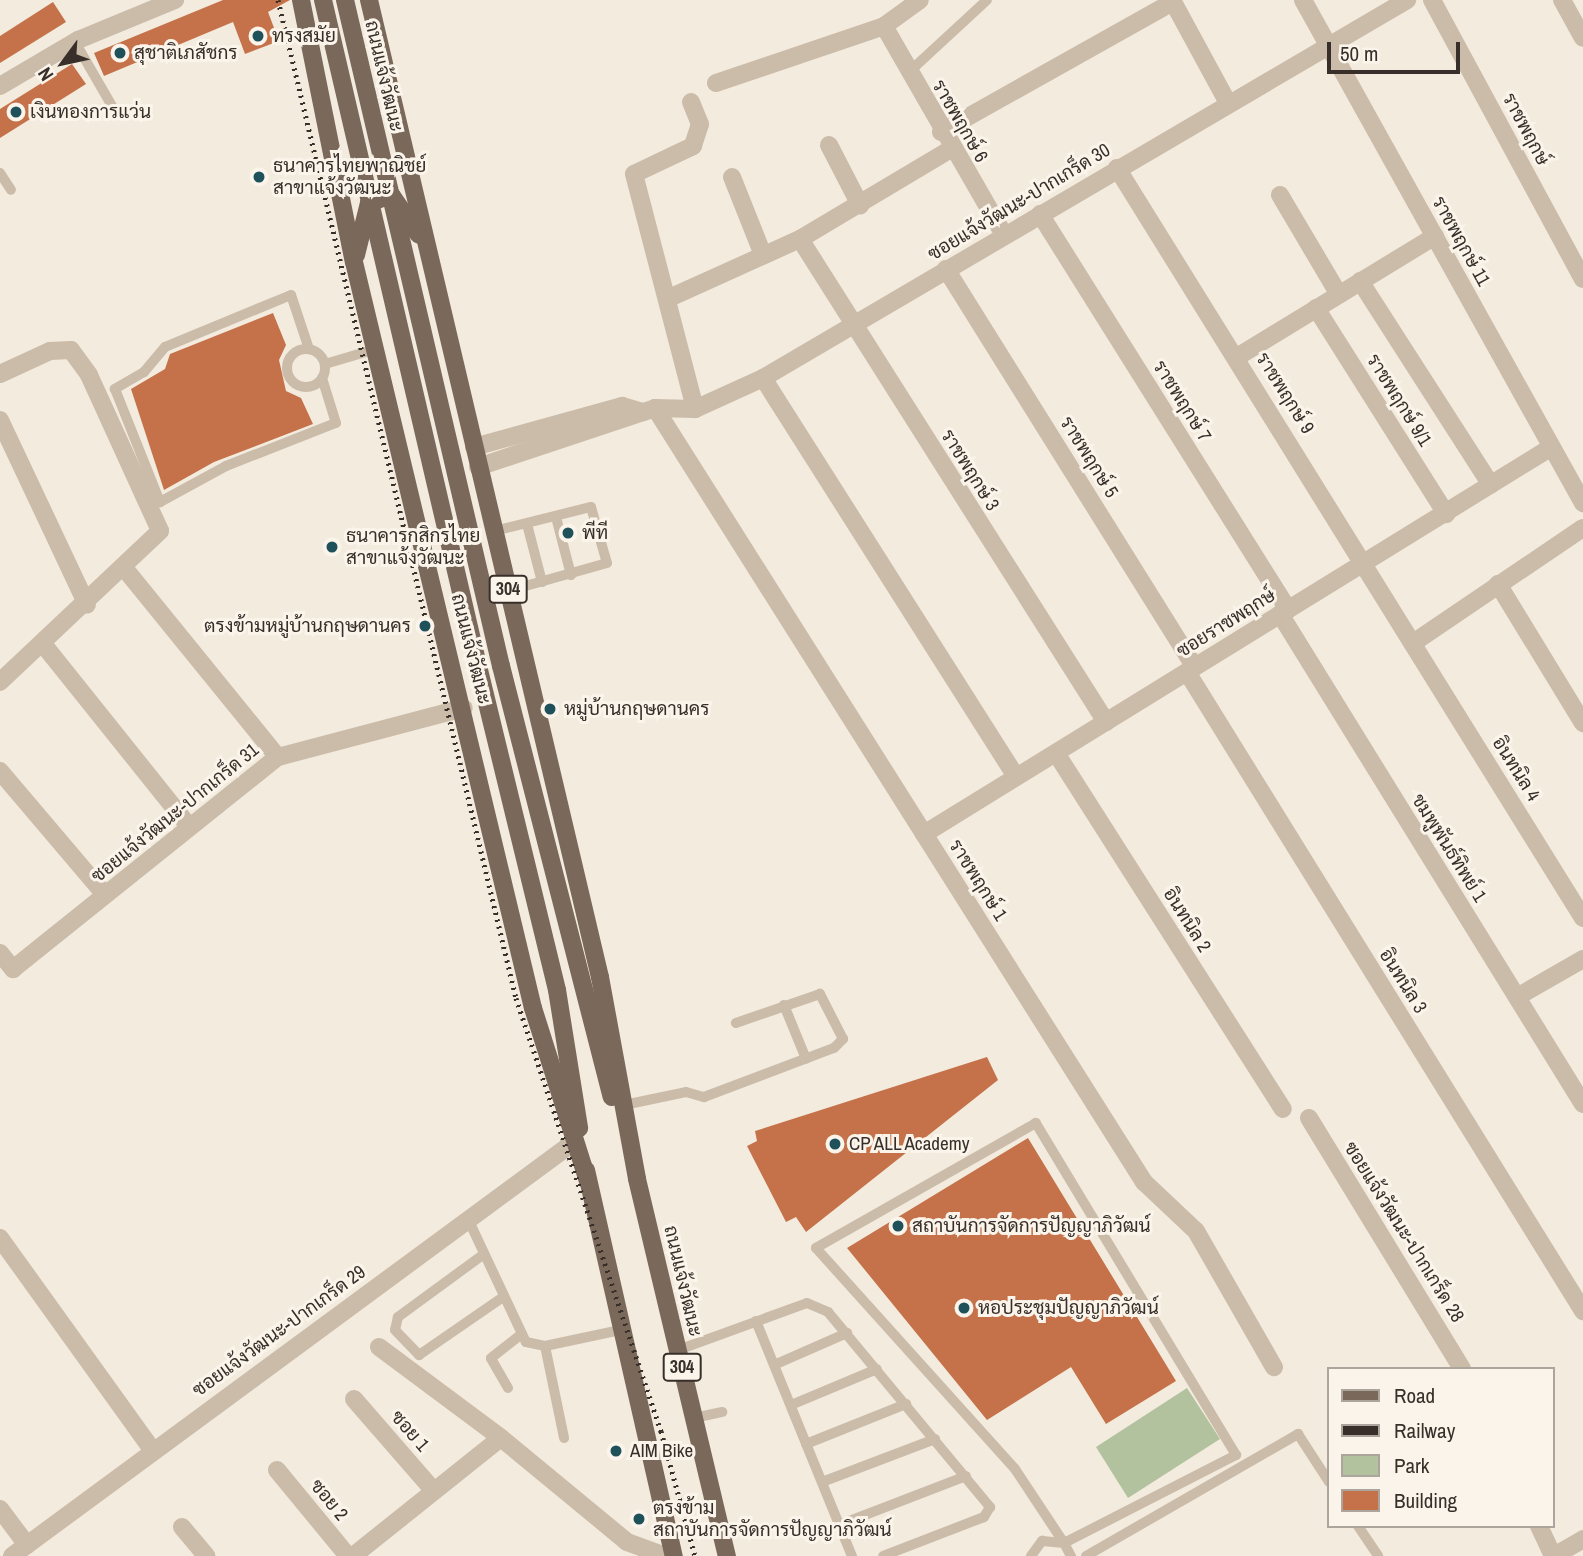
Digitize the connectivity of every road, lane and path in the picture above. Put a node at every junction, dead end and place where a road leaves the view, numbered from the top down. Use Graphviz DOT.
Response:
graph roads {
  1 [pos="175,0"];
  2 [pos="301,0"];
  3 [pos="323,0"];
  4 [pos="345,0"];
  5 [pos="369,0"];
  6 [pos="920,0"];
  7 [pos="987,0"];
  8 [pos="1303,0"];
  9 [pos="1406,0"];
  10 [pos="1432,0"];
  11 [pos="1562,0"];
  12 [pos="1172,1"];
  13 [pos="884,26"];
  14 [pos="1583,38"];
  15 [pos="75,42"];
  16 [pos="1328,45"];
  17 [pos="909,72"];
  18 [pos="716,83"];
  19 [pos="0,86"];
  20 [pos="691,102"];
  21 [pos="1228,103"];
  22 [pos="112,106"];
  23 [pos="941,132"];
  24 [pos="829,145"];
  25 [pos="951,149"];
  26 [pos="1117,168"];
  27 [pos="0,173"];
  28 [pos="732,177"];
  29 [pos="10,190"];
  30 [pos="1280,195"];
  31 [pos="860,205"];
  32 [pos="1040,214"];
  33 [pos="1003,235"];
  34 [pos="1435,236"];
  35 [pos="800,239"];
  36 [pos="426,245"];
  37 [pos="764,256"];
  38 [pos="354,262"];
  39 [pos="946,269"];
  40 [pos="1583,279"];
  41 [pos="1360,281"];
  42 [pos="1338,293"];
  43 [pos="667,299"];
  44 [pos="1316,308"];
  45 [pos="853,324"];
  46 [pos="309,349"];
  47 [pos="376,349"];
  48 [pos="1237,357"];
  49 [pos="325,364"];
  50 [pos="0,374"];
  51 [pos="322,378"];
  52 [pos="763,378"];
  53 [pos="695,409"];
  54 [pos="649,410"];
  55 [pos="0,419"];
  56 [pos="474,447"];
  57 [pos="1550,447"];
  58 [pos="478,467"];
  59 [pos="1491,485"];
  60 [pos="1583,503"];
  61 [pos="1446,514"];
  62 [pos="556,517"];
  63 [pos="527,524"];
  64 [pos="1583,529"];
  65 [pos="494,531"];
  66 [pos="1366,562"];
  67 [pos="125,569"];
  68 [pos="571,575"];
  69 [pos="542,582"];
  70 [pos="1498,584"];
  71 [pos="508,590"];
  72 [pos="87,605"];
  73 [pos="1284,612"];
  74 [pos="1413,643"];
  75 [pos="43,644"];
  76 [pos="1191,669"];
  77 [pos="0,682"];
  78 [pos="464,708"];
  79 [pos="1106,722"];
  80 [pos="1583,723"];
  81 [pos="1056,753"];
  82 [pos="278,757"];
  83 [pos="0,771"];
  84 [pos="1017,777"];
  85 [pos="189,826"];
  86 [pos="924,834"];
  87 [pos="105,895"];
  88 [pos="1583,918"];
  89 [pos="0,953"];
  90 [pos="1583,959"];
  91 [pos="1517,997"];
  92 [pos="784,1004"];
  93 [pos="736,1023"];
  94 [pos="806,1059"];
  95 [pos="1583,1104"];
  96 [pos="624,1105"];
  97 [pos="1283,1109"];
  98 [pos="1309,1118"];
  99 [pos="574,1142"];
  100 [pos="637,1179"];
  101 [pos="588,1181"];
  102 [pos="468,1219"];
  103 [pos="0,1238"];
  104 [pos="484,1254"];
  105 [pos="503,1297"];
  106 [pos="1583,1311"];
  107 [pos="757,1321"];
  108 [pos="620,1330"];
  109 [pos="847,1333"];
  110 [pos="522,1334"];
  111 [pos="544,1346"];
  112 [pos="379,1347"];
  113 [pos="678,1350"];
  114 [pos="774,1365"];
  115 [pos="1274,1367"];
  116 [pos="1461,1367"];
  117 [pos="877,1369"];
  118 [pos="508,1388"];
  119 [pos="354,1399"];
  120 [pos="906,1404"];
  121 [pos="791,1405"];
  122 [pos="722,1412"];
  123 [pos="694,1418"];
  124 [pos="500,1438"];
  125 [pos="564,1438"];
  126 [pos="935,1439"];
  127 [pos="806,1444"];
  128 [pos="153,1451"];
  129 [pos="277,1470"];
  130 [pos="966,1476"];
  131 [pos="1328,1480"];
  132 [pos="822,1482"];
  133 [pos="434,1491"];
  134 [pos="0,1509"];
  135 [pos="839,1525"];
  136 [pos="182,1527"];
  137 [pos="1359,1528"];
  138 [pos="1540,1528"];
  139 [pos="1583,1539"];
  140 [pos="1064,1543"];
  141 [pos="27,1545"];
  142 [pos="12,1556"];
  143 [pos="206,1556"];
  144 [pos="350,1556"];
  145 [pos="665,1556"];
  146 [pos="674,1556"];
  147 [pos="727,1556"];
  148 [pos="852,1556"];
  149 [pos="883,1556"];
  150 [pos="1031,1556"];
  151 [pos="1071,1556"];
  152 [pos="1086,1556"];
  153 [pos="1378,1556"];
  154 [pos="1554,1556"];
  1 -- 15 [label="street"];
  2 -- 38 [label="main road, ถนนแจ้งวัฒนะ / 304"];
  3 -- 101 [label="main road, ถนนแจ้งวัฒนะ, bridge"];
  4 -- 100 [label="main road, ถนนแจ้งวัฒนะ, bridge"];
  5 -- 36 [label="main road, ถนนแจ้งวัฒนะ / 304"];
  6 -- 13 [label="street"];
  7 -- 17 [label="lane"];
  8 -- 16 [label="street, ราชพฤกษ์ 11"];
  9 -- 16 [label="street, ซอยแจ้งวัฒนะ-ปากเกร็ด 30"];
  10 -- 40 [label="street, ราชพฤกษ์"];
  11 -- 14 [label="street"];
  12 -- 21 [label="street"];
  12 -- 23 [label="street"];
  13 -- 17 [label="street, ราชพฤกษ์ 6"];
  13 -- 18 [label="street"];
  15 -- 19 [label="street"];
  15 -- 22 [label="lane"];
  16 -- 21 [label="street, ซอยแจ้งวัฒนะ-ปากเกร็ด 30"];
  16 -- 34 [label="street, ราชพฤกษ์ 11"];
  17 -- 23 [label="street, ราชพฤกษ์ 6"];
  20 -- 43 [label="street"];
  21 -- 26 [label="street, ซอยแจ้งวัฒนะ-ปากเกร็ด 30"];
  23 -- 25 [label="street, ราชพฤกษ์ 6"];
  24 -- 31 [label="street"];
  25 -- 31 [label="street"];
  25 -- 33 [label="street, ราชพฤกษ์ 6"];
  26 -- 32 [label="street, ซอยแจ้งวัฒนะ-ปากเกร็ด 30"];
  26 -- 48 [label="street, ราชพฤกษ์ 9"];
  27 -- 29 [label="lane"];
  28 -- 37 [label="street"];
  30 -- 42 [label="street"];
  31 -- 35 [label="street"];
  32 -- 33 [label="street, ซอยแจ้งวัฒนะ-ปากเกร็ด 30"];
  32 -- 73 [label="street, ราชพฤกษ์ 7"];
  33 -- 39 [label="street, ซอยแจ้งวัฒนะ-ปากเกร็ด 30"];
  34 -- 41 [label="street"];
  34 -- 57 [label="street, ราชพฤกษ์ 11"];
  35 -- 37 [label="street"];
  35 -- 45 [label="street, ราชพฤกษ์ 3"];
  36 -- 38 [label="main road"];
  36 -- 56 [label="main road, ถนนแจ้งวัฒนะ / 304"];
  37 -- 43 [label="street"];
  38 -- 47 [label="main road, ถนนแจ้งวัฒนะ / 304"];
  39 -- 45 [label="street, ซอยแจ้งวัฒนะ-ปากเกร็ด 30"];
  39 -- 76 [label="street, ราชพฤกษ์ 5"];
  41 -- 42 [label="street"];
  41 -- 59 [label="street, ราชพฤกษ์ 9/1"];
  42 -- 44 [label="street"];
  43 -- 53 [label="street"];
  44 -- 48 [label="street"];
  44 -- 61 [label="street, ราชพฤกษ์ 9/1"];
  45 -- 52 [label="street, ซอยแจ้งวัฒนะ-ปากเกร็ด 30"];
  45 -- 79 [label="street, ราชพฤกษ์ 3"];
  46 -- 49 [label="lane"];
  46 -- 51 [label="lane"];
  46 -- 51 [label="lane"];
  47 -- 49 [label="lane"];
  47 -- 78 [label="main road, ถนนแจ้งวัฒนะ / 304"];
  48 -- 66 [label="street, ราชพฤกษ์ 9"];
  49 -- 51 [label="lane"];
  50 -- 67 [label="street"];
  52 -- 53 [label="street, ซอยแจ้งวัฒนะ-ปากเกร็ด 30"];
  52 -- 84 [label="street"];
  53 -- 54 [label="street, ซอยแจ้งวัฒนะ-ปากเกร็ด 30"];
  54 -- 56 [label="street, ซอยแจ้งวัฒนะ-ปากเกร็ด 30"];
  54 -- 58 [label="street, ซอยแจ้งวัฒนะ-ปากเกร็ด 30"];
  54 -- 86 [label="street, ราชพฤกษ์ 1"];
  55 -- 72 [label="street"];
  56 -- 58 [label="main road, ถนนแจ้งวัฒนะ / 304"];
  57 -- 59 [label="street, ซอยราชพฤกษ์"];
  57 -- 60 [label="street, ราชพฤกษ์ 11"];
  58 -- 65 [label="main road, ถนนแจ้งวัฒนะ / 304"];
  59 -- 61 [label="street, ซอยราชพฤกษ์"];
  61 -- 66 [label="street, ซอยราชพฤกษ์"];
  62 -- 63 [label="lane"];
  62 -- 68 [label="lane"];
  62 -- 68 [label="lane"];
  63 -- 65 [label="lane"];
  63 -- 69 [label="lane"];
  64 -- 70 [label="street"];
  65 -- 71 [label="main road, ถนนแจ้งวัฒนะ / 304"];
  66 -- 73 [label="street, ซอยราชพฤกษ์"];
  66 -- 74 [label="street, ราชพฤกษ์ 9"];
  67 -- 72 [label="street"];
  67 -- 82 [label="street"];
  68 -- 69 [label="lane"];
  69 -- 71 [label="lane"];
  70 -- 74 [label="street"];
  70 -- 80 [label="street"];
  71 -- 96 [label="main road, ถนนแจ้งวัฒนะ / 304"];
  72 -- 75 [label="street"];
  73 -- 76 [label="street, ซอยราชพฤกษ์"];
  73 -- 91 [label="street, ชมพูพันธ์ทิพย์ 1"];
  74 -- 88 [label="street, อินทนิล 4"];
  75 -- 77 [label="street"];
  75 -- 85 [label="street"];
  76 -- 79 [label="street, ซอยราชพฤกษ์"];
  76 -- 106 [label="street, อินทนิล 3"];
  78 -- 82 [label="street, ซอยแจ้งวัฒนะ-ปากเกร็ด 31"];
  78 -- 99 [label="main road, ถนนแจ้งวัฒนะ / 304"];
  79 -- 81 [label="street, ซอยราชพฤกษ์"];
  81 -- 84 [label="street, ซอยราชพฤกษ์"];
  81 -- 97 [label="street, อินทนิล 2"];
  82 -- 85 [label="street, ซอยแจ้งวัฒนะ-ปากเกร็ด 31"];
  83 -- 87 [label="street"];
  84 -- 86 [label="street, ซอยราชพฤกษ์"];
  85 -- 87 [label="street, ซอยแจ้งวัฒนะ-ปากเกร็ด 31"];
  86 -- 115 [label="street, ราชพฤกษ์ 1"];
  87 -- 89 [label="street, ซอยแจ้งวัฒนะ-ปากเกร็ด 31"];
  90 -- 91 [label="street"];
  91 -- 95 [label="street, ชมพูพันธ์ทิพย์ 1"];
  92 -- 93 [label="lane"];
  92 -- 94 [label="lane"];
  92 -- 94 [label="lane"];
  94 -- 96 [label="lane"];
  96 -- 100 [label="main road, ถนนแจ้งวัฒนะ / 304"];
  98 -- 116 [label="street, ซอยแจ้งวัฒนะ-ปากเกร็ด 28"];
  99 -- 101 [label="main road, ถนนแจ้งวัฒนะ / 304"];
  99 -- 102 [label="street, ซอยแจ้งวัฒนะ-ปากเกร็ด 29"];
  100 -- 113 [label="main road, ถนนแจ้งวัฒนะ / 304"];
  101 -- 108 [label="main road, ถนนแจ้งวัฒนะ / 304"];
  102 -- 104 [label="lane"];
  102 -- 128 [label="street, ซอยแจ้งวัฒนะ-ปากเกร็ด 29"];
  103 -- 128 [label="street"];
  104 -- 105 [label="lane"];
  104 -- 105 [label="lane"];
  105 -- 110 [label="lane"];
  107 -- 109 [label="lane"];
  107 -- 113 [label="lane"];
  107 -- 114 [label="lane"];
  108 -- 111 [label="lane"];
  108 -- 146 [label="main road, ถนนแจ้งวัฒนะ / 304"];
  109 -- 114 [label="lane"];
  109 -- 117 [label="lane"];
  110 -- 111 [label="lane"];
  110 -- 118 [label="lane"];
  111 -- 125 [label="lane"];
  112 -- 124 [label="street"];
  113 -- 123 [label="main road, ถนนแจ้งวัฒนะ / 304"];
  114 -- 121 [label="lane"];
  117 -- 120 [label="lane"];
  117 -- 121 [label="lane"];
  119 -- 133 [label="street, ซอย 1"];
  120 -- 126 [label="lane"];
  120 -- 127 [label="lane"];
  121 -- 127 [label="lane"];
  122 -- 123 [label="lane"];
  123 -- 147 [label="main road, ถนนแจ้งวัฒนะ / 304"];
  124 -- 133 [label="street"];
  124 -- 145 [label="street"];
  126 -- 130 [label="lane"];
  126 -- 132 [label="lane"];
  127 -- 132 [label="lane"];
  128 -- 141 [label="street, ซอยแจ้งวัฒนะ-ปากเกร็ด 29"];
  129 -- 144 [label="street, ซอย 2"];
  130 -- 135 [label="lane"];
  130 -- 149 [label="lane"];
  131 -- 152 [label="lane"];
  132 -- 135 [label="lane"];
  133 -- 144 [label="street"];
  134 -- 141 [label="street"];
  135 -- 148 [label="lane"];
  136 -- 143 [label="street"];
  137 -- 153 [label="lane"];
  138 -- 154 [label="street"];
  139 -- 154 [label="street"];
  140 -- 140 [label="lane"];
  140 -- 150 [label="lane"];
  140 -- 151 [label="lane"];
  141 -- 142 [label="street, ซอยแจ้งวัฒนะ-ปากเกร็ด 29"];
}
